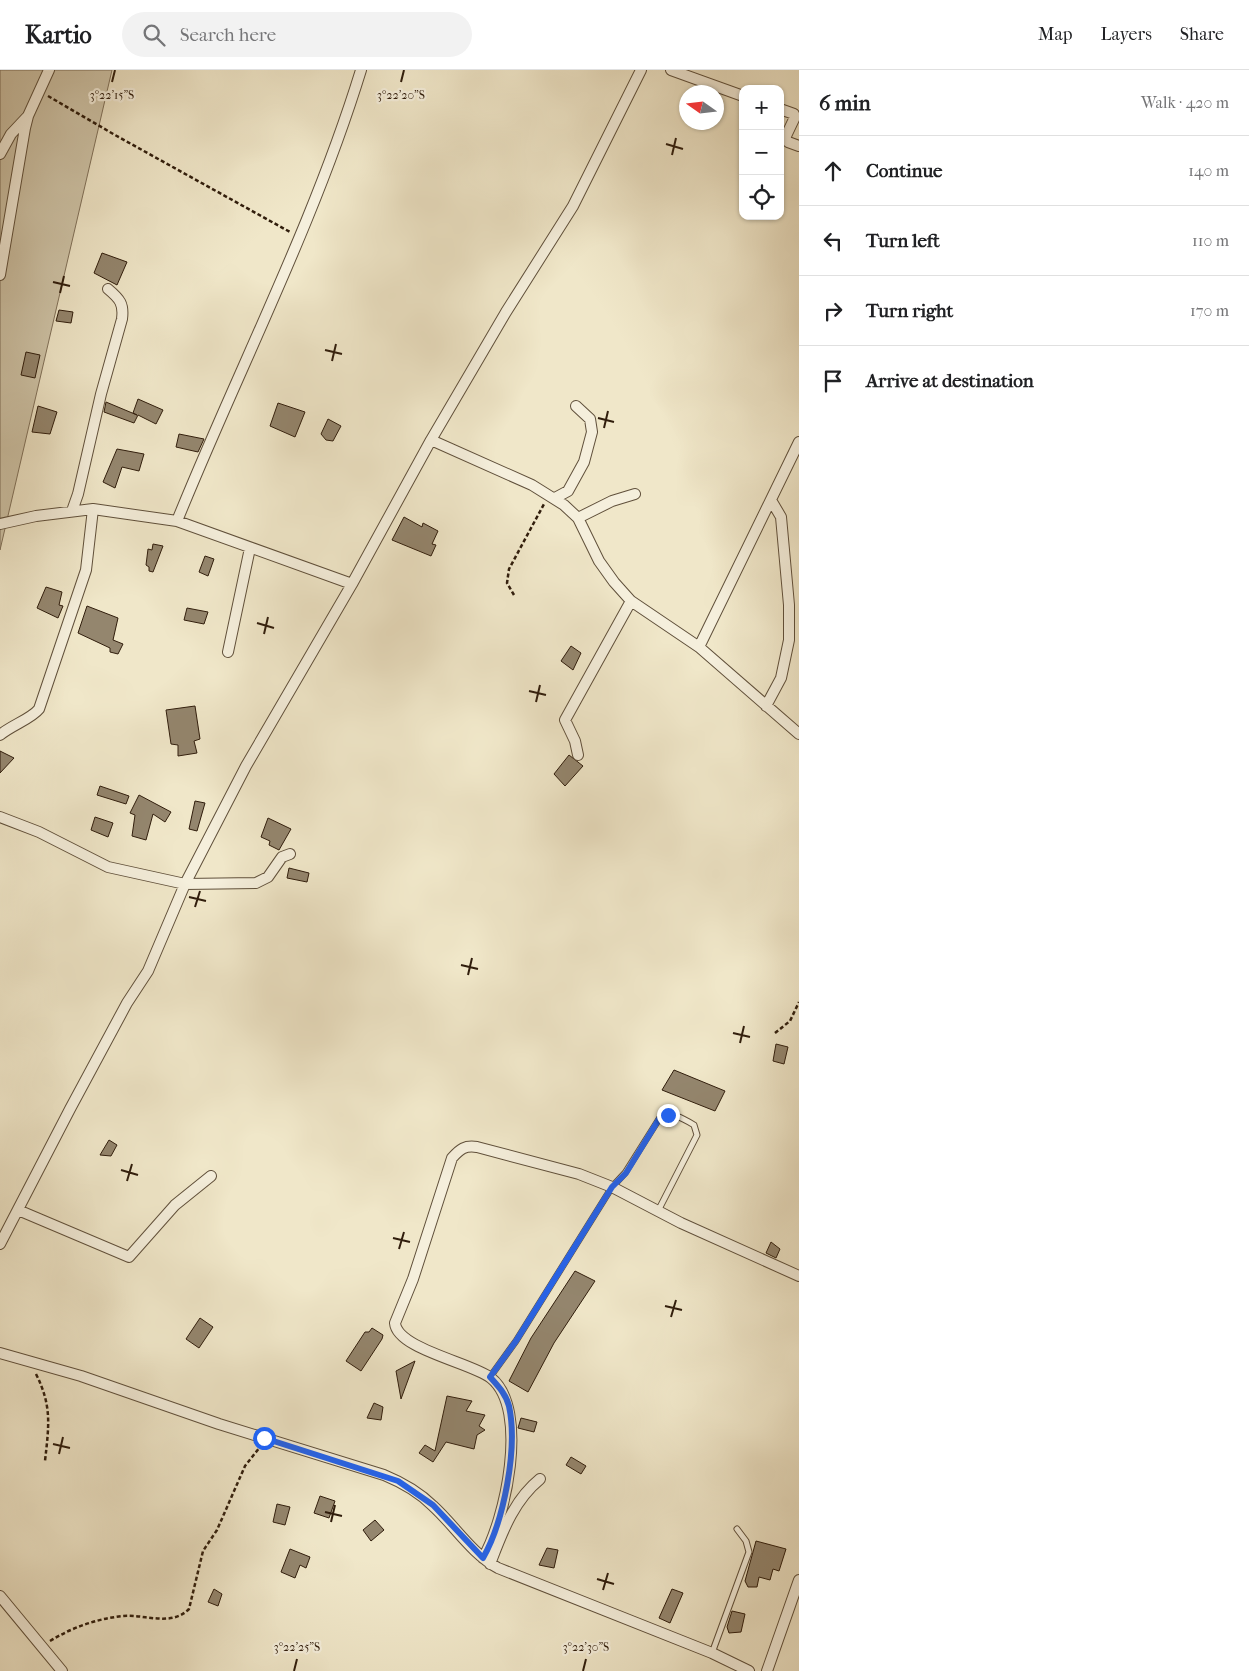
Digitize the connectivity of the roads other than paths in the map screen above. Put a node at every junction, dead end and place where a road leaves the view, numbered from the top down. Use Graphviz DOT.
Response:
graph roads {
  1 [pos="49,70"];
  2 [pos="361,70"];
  3 [pos="641,70"];
  4 [pos="671,70"];
  5 [pos="739,95"];
  6 [pos="784,110"];
  7 [pos="28,116"];
  8 [pos="799,146"];
  9 [pos="0,154"];
  10 [pos="0,275"];
  11 [pos="108,289"];
  12 [pos="576,406"];
  13 [pos="431,440"];
  14 [pos="799,442"];
  15 [pos="568,491"];
  16 [pos="635,494"];
  17 [pos="552,496"];
  18 [pos="772,500"];
  19 [pos="564,506"];
  20 [pos="93,509"];
  21 [pos="72,511"];
  22 [pos="578,518"];
  23 [pos="177,521"];
  24 [pos="0,524"];
  25 [pos="250,548"];
  26 [pos="352,584"];
  27 [pos="631,600"];
  28 [pos="699,648"];
  29 [pos="228,652"];
  30 [pos="766,706"];
  31 [pos="799,734"];
  32 [pos="0,735"];
  33 [pos="578,755"];
  34 [pos="0,817"];
  35 [pos="290,854"];
  36 [pos="185,884"];
  37 [pos="210,1176"];
  38 [pos="612,1187"];
  39 [pos="18,1210"];
  40 [pos="658,1211"];
  41 [pos="0,1244"];
  42 [pos="799,1276"];
  43 [pos="0,1353"];
  44 [pos="490,1377"];
  45 [pos="540,1479"];
  46 [pos="737,1528"];
  47 [pos="486,1561"];
  48 [pos="799,1580"];
  49 [pos="0,1596"];
  50 [pos="712,1653"];
  51 [pos="62,1671"];
  52 [pos="749,1671"];
  53 [pos="767,1671"];
  1 -- 7 [label="street"];
  2 -- 23 [label="street"];
  3 -- 13 [label="street"];
  4 -- 5 [label="street"];
  6 -- 8 [label="street"];
  7 -- 9 [label="street"];
  7 -- 10 [label="street"];
  11 -- 21 [label="street"];
  12 -- 15 [label="street"];
  13 -- 17 [label="street"];
  13 -- 26 [label="street"];
  14 -- 18 [label="street"];
  15 -- 17 [label="street"];
  15 -- 19 [label="street"];
  16 -- 22 [label="street"];
  17 -- 19 [label="street"];
  18 -- 28 [label="street"];
  18 -- 30 [label="street"];
  19 -- 22 [label="street"];
  20 -- 21 [label="street"];
  20 -- 23 [label="street"];
  20 -- 32 [label="street"];
  21 -- 24 [label="street"];
  22 -- 27 [label="street"];
  23 -- 25 [label="street"];
  25 -- 26 [label="street"];
  25 -- 29 [label="street"];
  26 -- 36 [label="street"];
  27 -- 28 [label="street"];
  27 -- 33 [label="street"];
  28 -- 30 [label="street"];
  30 -- 31 [label="street"];
  34 -- 36 [label="street"];
  35 -- 36 [label="street"];
  36 -- 39 [label="street"];
  37 -- 39 [label="street"];
  38 -- 40 [label="street"];
  38 -- 40 [label="lane"];
  38 -- 44 [label="lane"];
  38 -- 44 [label="street"];
  39 -- 41 [label="street"];
  40 -- 42 [label="street"];
  43 -- 47 [label="street"];
  44 -- 47 [label="street"];
  45 -- 47 [label="street"];
  46 -- 50 [label="lane"];
  47 -- 50 [label="street"];
  48 -- 53 [label="street"];
  49 -- 51 [label="street"];
  50 -- 52 [label="street"];
}
